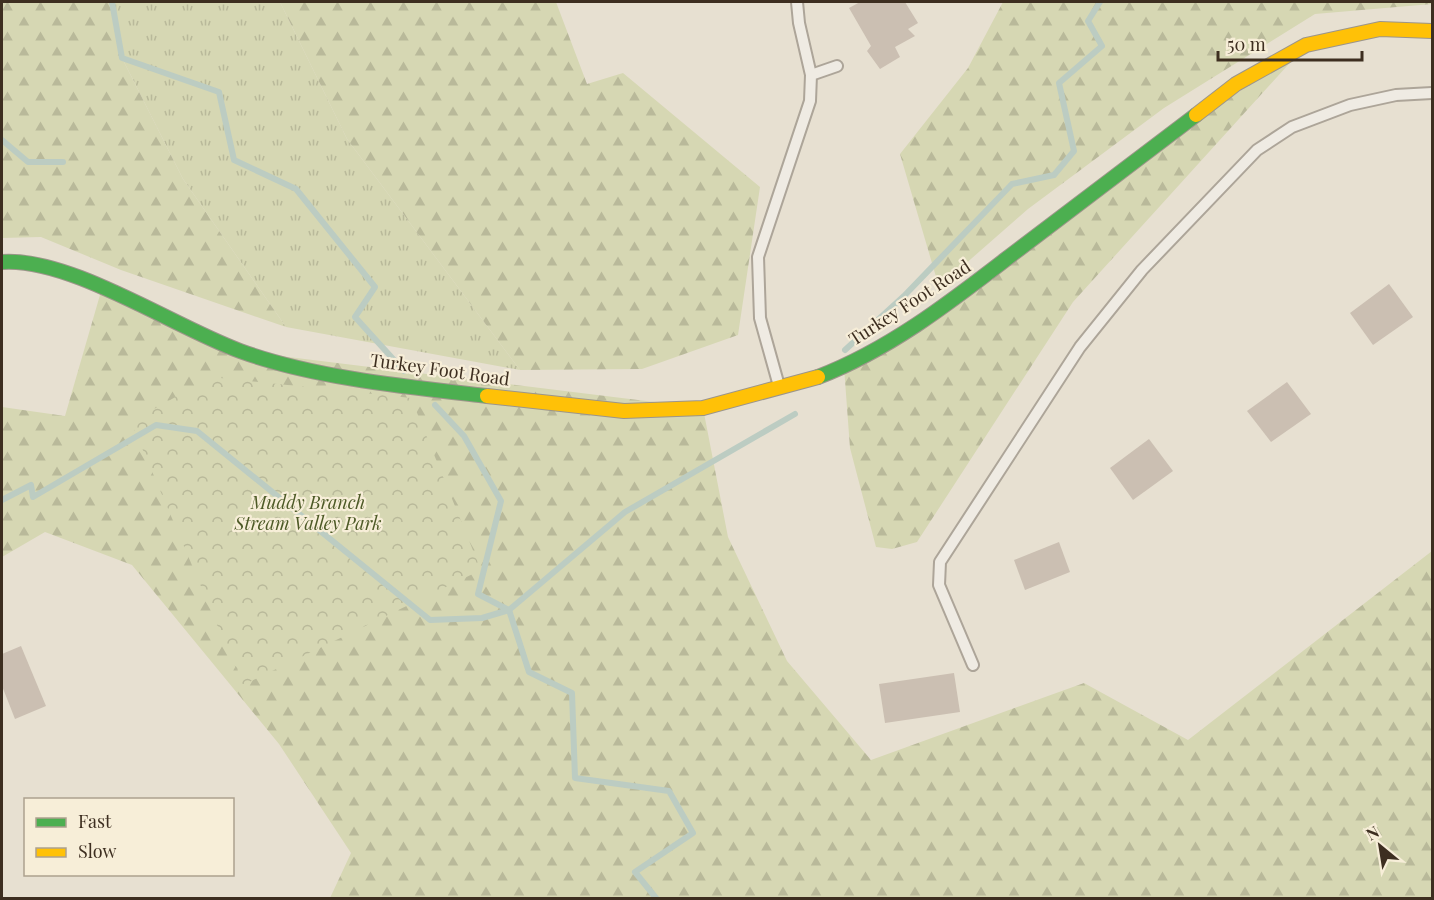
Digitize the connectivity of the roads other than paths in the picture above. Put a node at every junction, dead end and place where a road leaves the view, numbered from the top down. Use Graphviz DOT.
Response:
graph roads {
  1 [pos="797,2"];
  2 [pos="1432,31"];
  3 [pos="837,66"];
  4 [pos="811,75"];
  5 [pos="1432,93"];
  6 [pos="2,262"];
  7 [pos="780,389"];
  8 [pos="973,665"];
  1 -- 4 [label="lane"];
  2 -- 7 [label="street, Turkey Foot Road"];
  3 -- 4 [label="lane"];
  4 -- 7 [label="lane"];
  5 -- 8 [label="lane"];
  6 -- 7 [label="street, Turkey Foot Road"];
}
